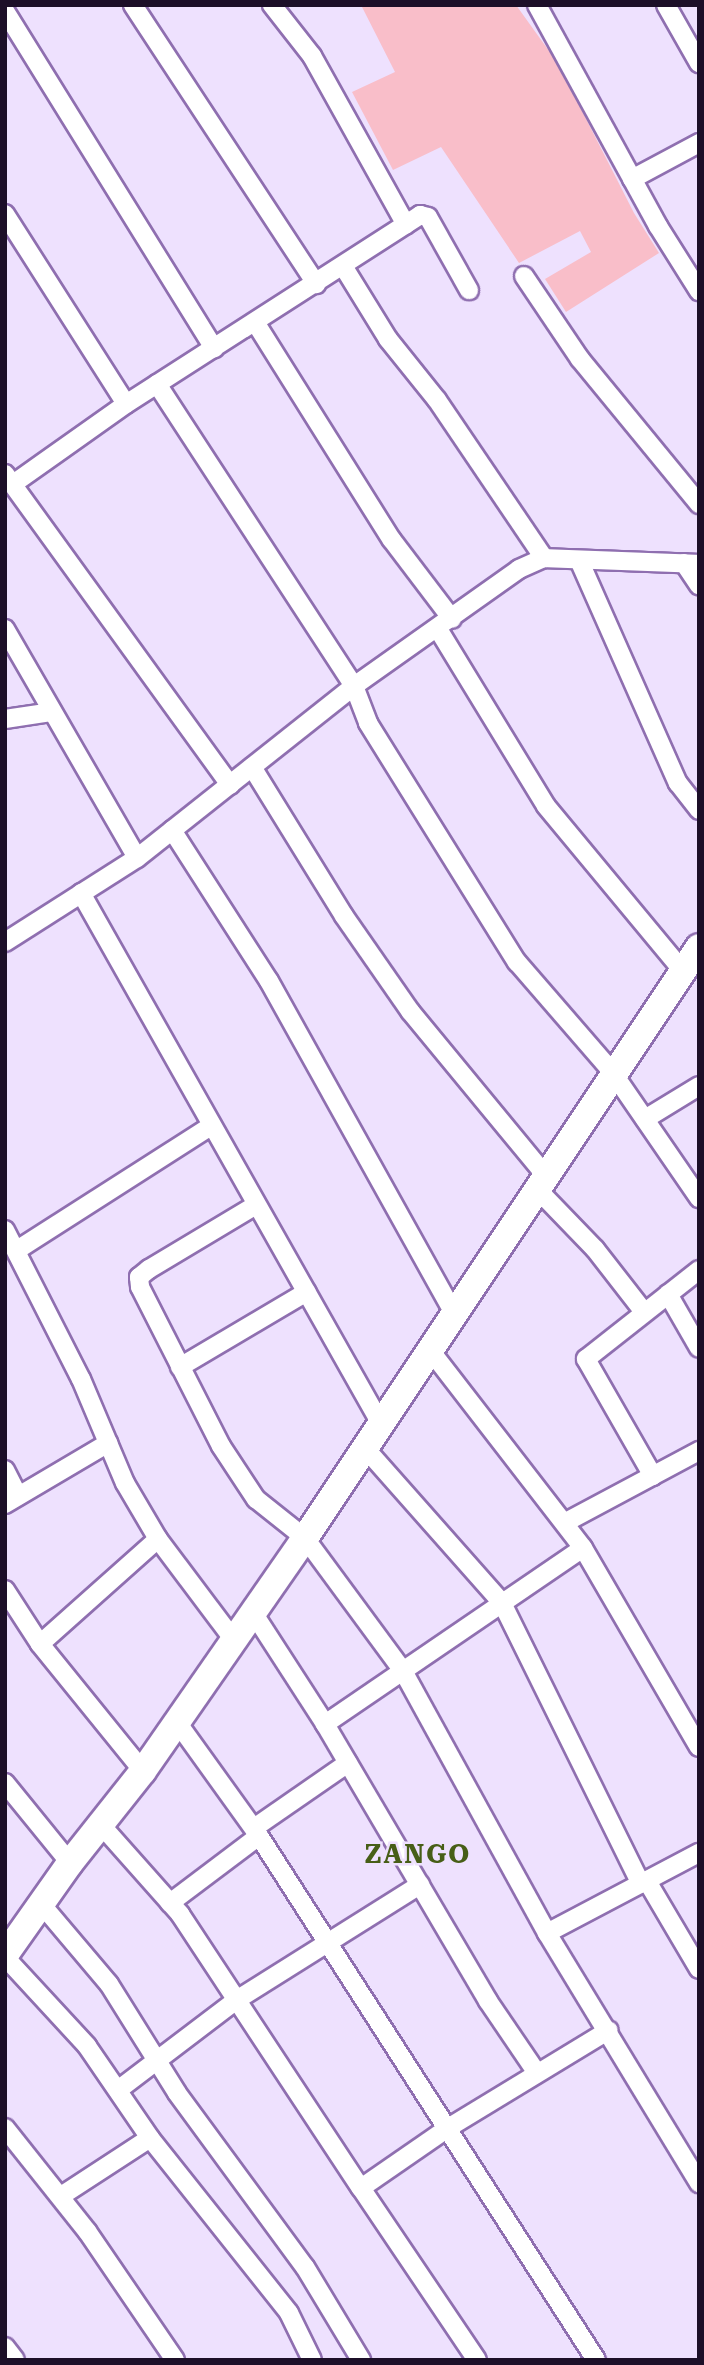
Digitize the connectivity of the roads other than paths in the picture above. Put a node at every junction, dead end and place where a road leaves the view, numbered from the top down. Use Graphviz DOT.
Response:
graph roads {
  1 [pos="133,5"];
  2 [pos="272,5"];
  3 [pos="537,5"];
  4 [pos="666,5"];
  5 [pos="5,11"];
  6 [pos="699,63"];
  7 [pos="699,143"];
  8 [pos="632,179"];
  9 [pos="5,214"];
  10 [pos="406,225"];
  11 [pos="343,266"];
  12 [pos="524,276"];
  13 [pos="316,284"];
  14 [pos="469,290"];
  15 [pos="699,291"];
  16 [pos="255,322"];
  17 [pos="214,348"];
  18 [pos="157,384"];
  19 [pos="126,404"];
  20 [pos="9,479"];
  21 [pos="699,503"];
  22 [pos="544,558"];
  23 [pos="579,560"];
  24 [pos="691,563"];
  25 [pos="699,585"];
  26 [pos="445,624"];
  27 [pos="5,629"];
  28 [pos="354,686"];
  29 [pos="52,712"];
  30 [pos="5,719"];
  31 [pos="252,767"];
  32 [pos="230,785"];
  33 [pos="699,810"];
  34 [pos="172,830"];
  35 [pos="137,858"];
  36 [pos="81,893"];
  37 [pos="5,942"];
  38 [pos="699,947"];
  39 [pos="683,971"];
  40 [pos="613,1073"];
  41 [pos="699,1086"];
  42 [pos="645,1119"];
  43 [pos="211,1126"];
  44 [pos="542,1184"];
  45 [pos="699,1198"];
  46 [pos="256,1206"];
  47 [pos="5,1230"];
  48 [pos="17,1250"];
  49 [pos="699,1269"];
  50 [pos="307,1292"];
  51 [pos="668,1294"];
  52 [pos="644,1312"];
  53 [pos="454,1314"];
  54 [pos="699,1348"];
  55 [pos="430,1350"];
  56 [pos="180,1367"];
  57 [pos="381,1424"];
  58 [pos="108,1443"];
  59 [pos="365,1448"];
  60 [pos="699,1451"];
  61 [pos="5,1470"];
  62 [pos="653,1476"];
  63 [pos="12,1500"];
  64 [pos="566,1522"];
  65 [pos="305,1538"];
  66 [pos="158,1539"];
  67 [pos="583,1548"];
  68 [pos="5,1590"];
  69 [pos="502,1603"];
  70 [pos="252,1611"];
  71 [pos="233,1639"];
  72 [pos="40,1644"];
  73 [pos="403,1671"];
  74 [pos="177,1722"];
  75 [pos="325,1724"];
  76 [pos="699,1747"];
  77 [pos="348,1763"];
  78 [pos="143,1771"];
  79 [pos="5,1783"];
  80 [pos="102,1826"];
  81 [pos="257,1832"];
  82 [pos="699,1853"];
  83 [pos="70,1863"];
  84 [pos="644,1882"];
  85 [pos="420,1885"];
  86 [pos="170,1903"];
  87 [pos="43,1906"];
  88 [pos="548,1933"];
  89 [pos="325,1943"];
  90 [pos="5,1956"];
  91 [pos="699,1969"];
  92 [pos="238,1999"];
  93 [pos="609,2030"];
  94 [pos="159,2060"];
  95 [pos="537,2073"];
  96 [pos="118,2090"];
  97 [pos="5,2128"];
  98 [pos="447,2128"];
  99 [pos="150,2138"];
  100 [pos="693,2164"];
  101 [pos="699,2183"];
  102 [pos="361,2188"];
  103 [pos="61,2196"];
  104 [pos="5,2347"];
  105 [pos="15,2360"];
  106 [pos="175,2360"];
  107 [pos="312,2360"];
  108 [pos="361,2360"];
  109 [pos="477,2360"];
  110 [pos="596,2360"];
  1 -- 13 [label="street"];
  2 -- 10 [label="street"];
  3 -- 8 [label="street"];
  4 -- 6 [label="street"];
  5 -- 17 [label="street"];
  7 -- 8 [label="street"];
  8 -- 15 [label="street"];
  9 -- 19 [label="street"];
  10 -- 11 [label="street"];
  10 -- 14 [label="street"];
  11 -- 13 [label="street"];
  11 -- 22 [label="street"];
  12 -- 21 [label="street"];
  13 -- 16 [label="street"];
  16 -- 17 [label="street"];
  16 -- 26 [label="street"];
  17 -- 18 [label="street"];
  18 -- 19 [label="street"];
  18 -- 28 [label="street"];
  19 -- 20 [label="street"];
  20 -- 32 [label="street"];
  22 -- 23 [label="street"];
  22 -- 26 [label="street"];
  23 -- 24 [label="street"];
  23 -- 33 [label="street"];
  24 -- 25 [label="street"];
  26 -- 28 [label="street"];
  26 -- 39 [label="street"];
  27 -- 29 [label="street"];
  28 -- 31 [label="street"];
  28 -- 40 [label="street"];
  29 -- 30 [label="street"];
  29 -- 35 [label="street"];
  31 -- 32 [label="street"];
  31 -- 44 [label="street"];
  32 -- 34 [label="street"];
  34 -- 35 [label="street"];
  34 -- 53 [label="street"];
  35 -- 36 [label="street"];
  36 -- 37 [label="street"];
  36 -- 43 [label="street"];
  38 -- 39 [label="street"];
  39 -- 40 [label="street"];
  40 -- 42 [label="street"];
  40 -- 44 [label="street"];
  41 -- 42 [label="street"];
  42 -- 45 [label="street"];
  43 -- 46 [label="street"];
  43 -- 48 [label="street"];
  44 -- 52 [label="street"];
  44 -- 53 [label="street"];
  46 -- 50 [label="street"];
  46 -- 56 [label="street"];
  47 -- 48 [label="street"];
  48 -- 58 [label="street"];
  49 -- 51 [label="street"];
  50 -- 56 [label="street"];
  50 -- 57 [label="street"];
  51 -- 52 [label="street"];
  51 -- 54 [label="street"];
  52 -- 62 [label="street"];
  53 -- 55 [label="street"];
  55 -- 57 [label="street"];
  55 -- 64 [label="street"];
  56 -- 65 [label="street"];
  57 -- 59 [label="street"];
  58 -- 63 [label="street"];
  58 -- 66 [label="street"];
  59 -- 65 [label="street"];
  59 -- 69 [label="street"];
  60 -- 62 [label="street"];
  61 -- 63 [label="street"];
  62 -- 64 [label="street"];
  64 -- 67 [label="street"];
  65 -- 70 [label="street"];
  65 -- 73 [label="street"];
  66 -- 71 [label="street"];
  66 -- 72 [label="street"];
  67 -- 69 [label="street"];
  67 -- 76 [label="street"];
  68 -- 72 [label="street"];
  69 -- 73 [label="street"];
  69 -- 84 [label="street"];
  70 -- 71 [label="street"];
  70 -- 75 [label="street"];
  71 -- 74 [label="street"];
  72 -- 78 [label="street"];
  73 -- 75 [label="street"];
  73 -- 88 [label="street"];
  74 -- 78 [label="street"];
  74 -- 81 [label="street"];
  75 -- 77 [label="street"];
  77 -- 81 [label="street"];
  77 -- 85 [label="street"];
  78 -- 80 [label="street"];
  79 -- 83 [label="street"];
  80 -- 83 [label="street"];
  80 -- 86 [label="street"];
  81 -- 86 [label="street"];
  81 -- 89 [label="street"];
  82 -- 84 [label="street"];
  83 -- 87 [label="street"];
  84 -- 88 [label="street"];
  84 -- 91 [label="street"];
  85 -- 89 [label="street"];
  85 -- 95 [label="street"];
  86 -- 92 [label="street"];
  87 -- 90 [label="street"];
  87 -- 94 [label="street"];
  88 -- 93 [label="street"];
  89 -- 92 [label="street"];
  89 -- 98 [label="street"];
  90 -- 96 [label="street"];
  92 -- 94 [label="street"];
  92 -- 102 [label="street"];
  93 -- 95 [label="street"];
  93 -- 100 [label="street"];
  94 -- 96 [label="street"];
  94 -- 108 [label="street"];
  95 -- 98 [label="street"];
  96 -- 99 [label="street"];
  97 -- 103 [label="street"];
  98 -- 102 [label="street"];
  98 -- 110 [label="street"];
  99 -- 103 [label="street"];
  99 -- 107 [label="street"];
  100 -- 101 [label="street"];
  102 -- 109 [label="street"];
  103 -- 106 [label="street"];
  104 -- 105 [label="street"];
}
